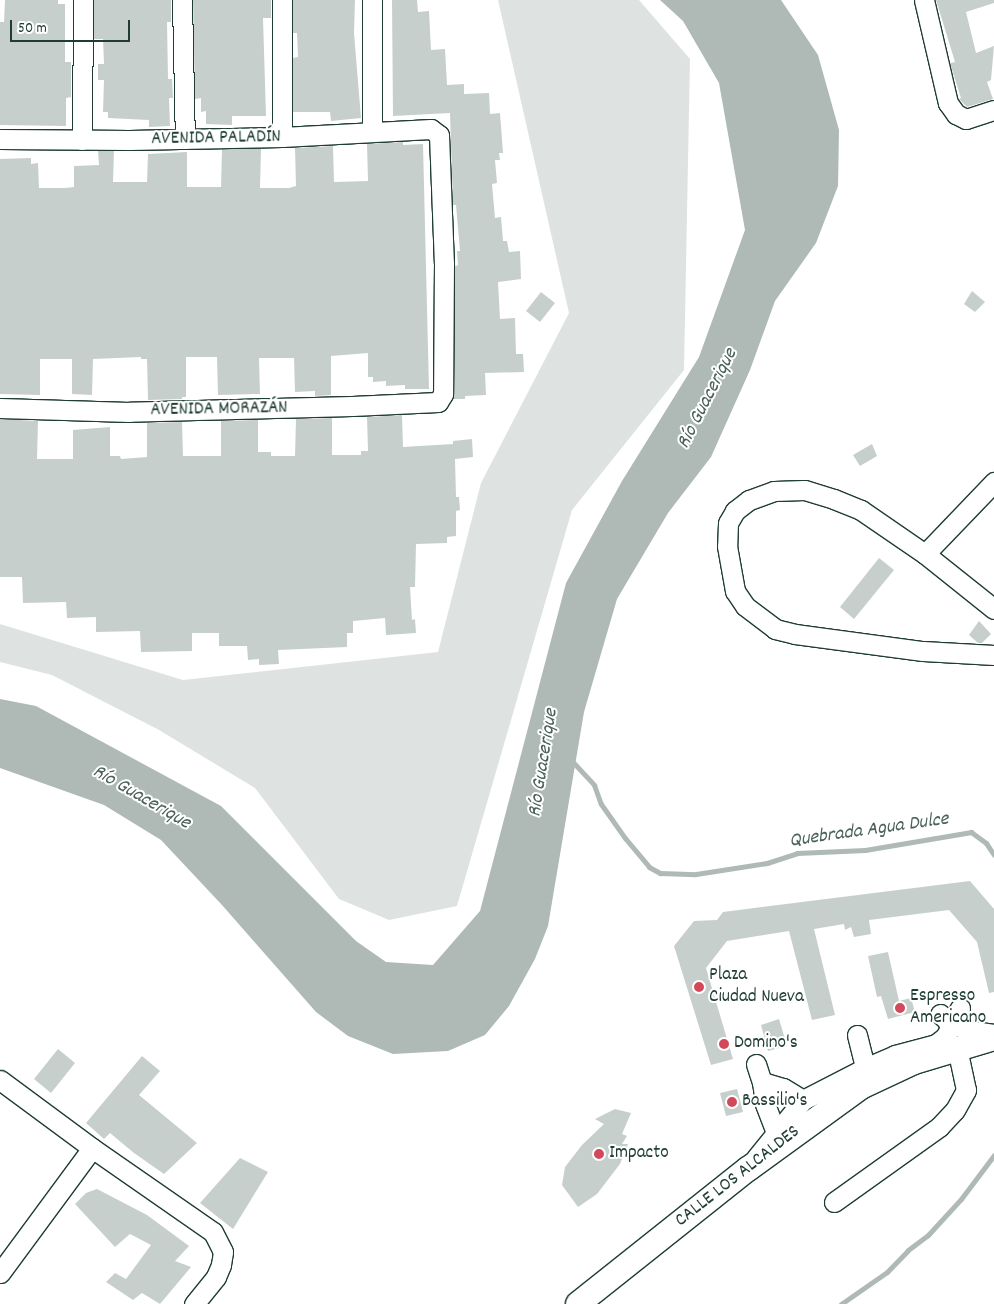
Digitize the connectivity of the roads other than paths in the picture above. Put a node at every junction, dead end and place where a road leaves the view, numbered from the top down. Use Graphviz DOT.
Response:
graph roads {
  1 [pos="83,0"];
  2 [pos="182,0"];
  3 [pos="282,0"];
  4 [pos="372,0"];
  5 [pos="924,0"];
  6 [pos="994,110"];
  7 [pos="372,132"];
  8 [pos="282,137"];
  9 [pos="0,139"];
  10 [pos="185,139"];
  11 [pos="82,140"];
  12 [pos="438,402"];
  13 [pos="0,408"];
  14 [pos="994,482"];
  15 [pos="925,554"];
  16 [pos="994,609"];
  17 [pos="994,655"];
  18 [pos="960,1008"];
  19 [pos="940,1014"];
  20 [pos="994,1034"];
  21 [pos="857,1035"];
  22 [pos="994,1038"];
  23 [pos="957,1048"];
  24 [pos="864,1068"];
  25 [pos="0,1080"];
  26 [pos="803,1100"];
  27 [pos="776,1132"];
  28 [pos="92,1148"];
  29 [pos="748,1169"];
  30 [pos="834,1202"];
  31 [pos="0,1273"];
  32 [pos="194,1304"];
  33 [pos="578,1304"];
  1 -- 11 [label="street"];
  2 -- 10 [label="street"];
  3 -- 8 [label="street"];
  4 -- 7 [label="street"];
  5 -- 6 [label="street"];
  7 -- 8 [label="street, AVENIDA PALADÍN"];
  7 -- 12 [label="street, AVENIDA PALADÍN"];
  8 -- 10 [label="street, AVENIDA PALADÍN"];
  9 -- 11 [label="street, AVENIDA PALADÍN"];
  10 -- 11 [label="street, AVENIDA PALADÍN"];
  12 -- 13 [label="street, AVENIDA MORAZÁN"];
  14 -- 15 [label="street"];
  15 -- 16 [label="street"];
  15 -- 17 [label="street"];
  18 -- 20 [label="street"];
  19 -- 24 [label="street"];
  21 -- 24 [label="street"];
  22 -- 23 [label="main road, CALLE LOS ALCALDES"];
  23 -- 29 [label="main road, CALLE LOS ALCALDES"];
  23 -- 30 [label="street"];
  24 -- 26 [label="street"];
  25 -- 28 [label="street"];
  26 -- 27 [label="street"];
  26 -- 27 [label="street"];
  27 -- 29 [label="street"];
  28 -- 31 [label="street"];
  28 -- 32 [label="street"];
  29 -- 33 [label="main road, CALLE LOS ALCALDES"];
}
